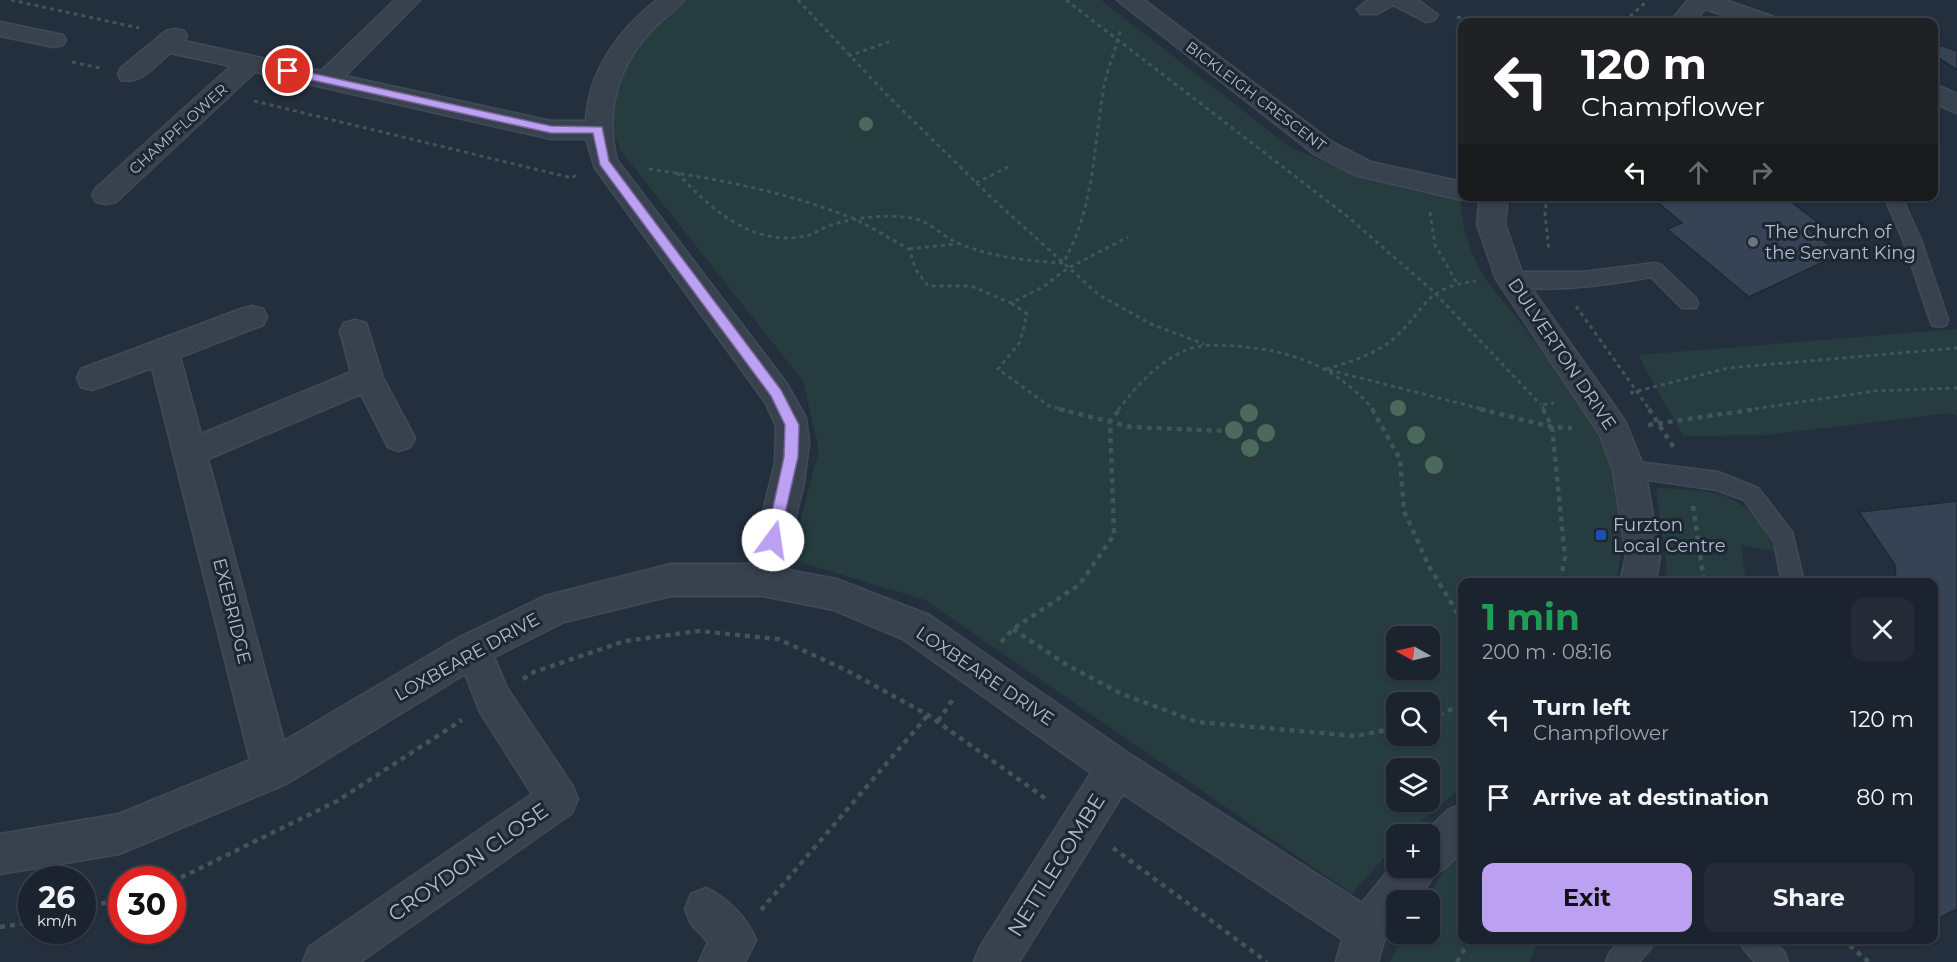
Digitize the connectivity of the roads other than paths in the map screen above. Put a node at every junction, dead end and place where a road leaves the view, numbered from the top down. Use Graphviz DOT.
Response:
graph roads {
  1 [pos="408,0"];
  2 [pos="672,0"];
  3 [pos="1401,0"];
  4 [pos="1701,0"];
  5 [pos="1126,10"];
  6 [pos="1426,15"];
  7 [pos="1685,18"];
  8 [pos="1754,18"];
  9 [pos="80,19"];
  10 [pos="0,29"];
  11 [pos="250,63"];
  12 [pos="130,74"];
  13 [pos="326,80"];
  14 [pos="1938,94"];
  15 [pos="1957,105"];
  16 [pos="598,129"];
  17 [pos="1458,190"];
  18 [pos="103,198"];
  19 [pos="1492,201"];
  20 [pos="1894,201"];
  21 [pos="1510,279"];
  22 [pos="1689,303"];
  23 [pos="252,317"];
  24 [pos="1939,320"];
  25 [pos="355,331"];
  26 [pos="163,350"];
  27 [pos="92,378"];
  28 [pos="368,378"];
  29 [pos="399,438"];
  30 [pos="191,452"];
  31 [pos="1629,470"];
  32 [pos="1639,578"];
  33 [pos="1792,578"];
  34 [pos="763,580"];
  35 [pos="473,649"];
  36 [pos="1117,768"];
  37 [pos="272,770"];
  38 [pos="1458,828"];
  39 [pos="1440,845"];
  40 [pos="0,854"];
  41 [pos="1410,878"];
  42 [pos="706,909"];
  43 [pos="1637,944"];
  44 [pos="1757,944"];
  45 [pos="1361,946"];
  46 [pos="727,951"];
  47 [pos="324,962"];
  48 [pos="994,962"];
  49 [pos="1620,962"];
  50 [pos="1774,962"];
  1 -- 13 [label="street"];
  2 -- 16 [label="street"];
  3 -- 6 [label="street"];
  4 -- 7 [label="street"];
  4 -- 8 [label="street"];
  5 -- 17 [label="street, BICKLEIGH CRESCENT"];
  9 -- 10 [label="street"];
  11 -- 12 [label="street, CHAMPFLOWER"];
  11 -- 13 [label="street, CHAMPFLOWER"];
  11 -- 18 [label="street, CHAMPFLOWER"];
  13 -- 16 [label="street, CHAMPFLOWER"];
  14 -- 15 [label="street"];
  16 -- 34 [label="street"];
  19 -- 21 [label="street, DULVERTON DRIVE"];
  20 -- 24 [label="lane"];
  21 -- 22 [label="lane"];
  21 -- 31 [label="street, DULVERTON DRIVE"];
  23 -- 26 [label="street"];
  25 -- 28 [label="street"];
  26 -- 27 [label="street"];
  26 -- 30 [label="street, EXEBRIDGE"];
  28 -- 29 [label="street"];
  28 -- 30 [label="street"];
  30 -- 37 [label="street, EXEBRIDGE"];
  31 -- 32 [label="street, DULVERTON DRIVE"];
  31 -- 33 [label="lane"];
  34 -- 35 [label="street, LOXBEARE DRIVE"];
  34 -- 36 [label="street, LOXBEARE DRIVE"];
  35 -- 37 [label="street, LOXBEARE DRIVE"];
  35 -- 47 [label="street, CROYDON CLOSE"];
  36 -- 45 [label="street, LOXBEARE DRIVE"];
  36 -- 48 [label="street, NETTLECOMBE"];
  37 -- 40 [label="street, LOXBEARE DRIVE"];
  38 -- 39 [label="street"];
  41 -- 45 [label="street"];
  42 -- 46 [label="street"];
  43 -- 49 [label="lane"];
  44 -- 50 [label="lane"];
}
